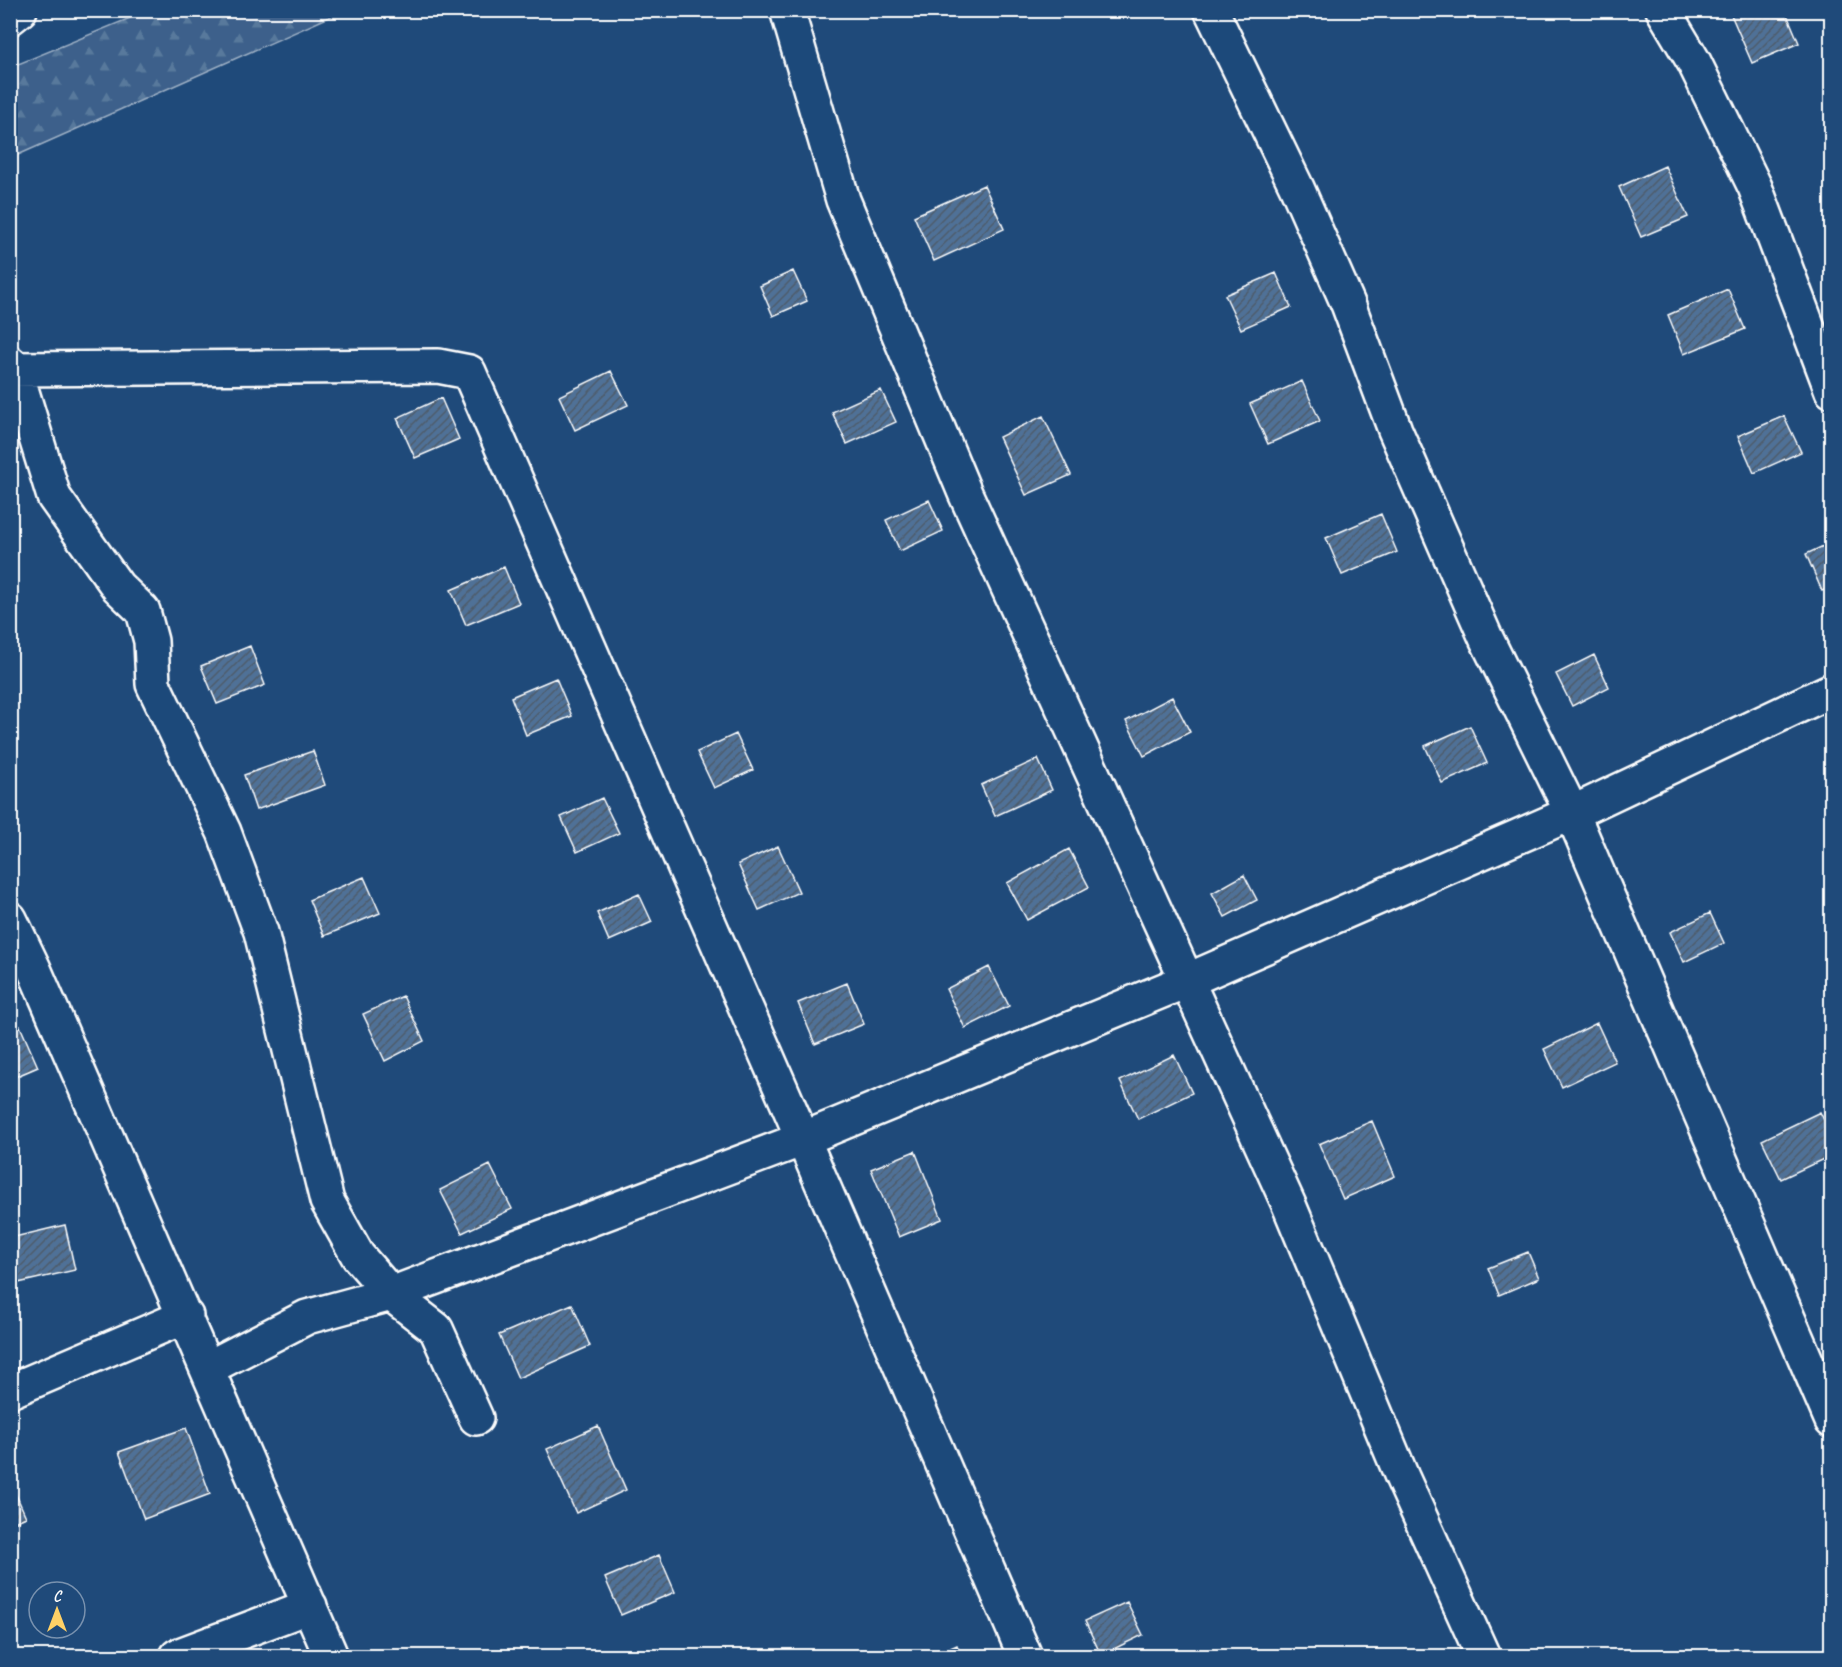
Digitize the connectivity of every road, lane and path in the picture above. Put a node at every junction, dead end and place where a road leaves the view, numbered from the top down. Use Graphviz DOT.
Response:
graph roads {
  1 [pos="20,10"];
  2 [pos="787,10"];
  3 [pos="1211,10"];
  4 [pos="1663,10"];
  5 [pos="10,18"];
  6 [pos="12,367"];
  7 [pos="1832,391"];
  8 [pos="1832,690"];
  9 [pos="1572,813"];
  10 [pos="10,919"];
  11 [pos="22,974"];
  12 [pos="1186,981"];
  13 [pos="803,1139"];
  14 [pos="391,1294"];
  15 [pos="186,1316"];
  16 [pos="208,1368"];
  17 [pos="10,1391"];
  18 [pos="476,1418"];
  19 [pos="1832,1421"];
  20 [pos="310,1606"];
  21 [pos="177,1656"];
  22 [pos="331,1656"];
  23 [pos="1025,1656"];
  24 [pos="1483,1656"];
  1 -- 5 [label="street"];
  2 -- 12 [label="street"];
  3 -- 9 [label="street"];
  4 -- 7 [label="street"];
  6 -- 13 [label="street"];
  6 -- 14 [label="street"];
  8 -- 9 [label="street"];
  9 -- 12 [label="street"];
  9 -- 19 [label="street"];
  10 -- 11 [label="street"];
  11 -- 15 [label="street"];
  12 -- 13 [label="street"];
  12 -- 24 [label="street"];
  13 -- 14 [label="street"];
  13 -- 23 [label="street"];
  14 -- 16 [label="street"];
  14 -- 18 [label="street"];
  15 -- 16 [label="street"];
  15 -- 17 [label="street"];
  16 -- 20 [label="street"];
  20 -- 21 [label="street"];
  20 -- 22 [label="street"];
}
